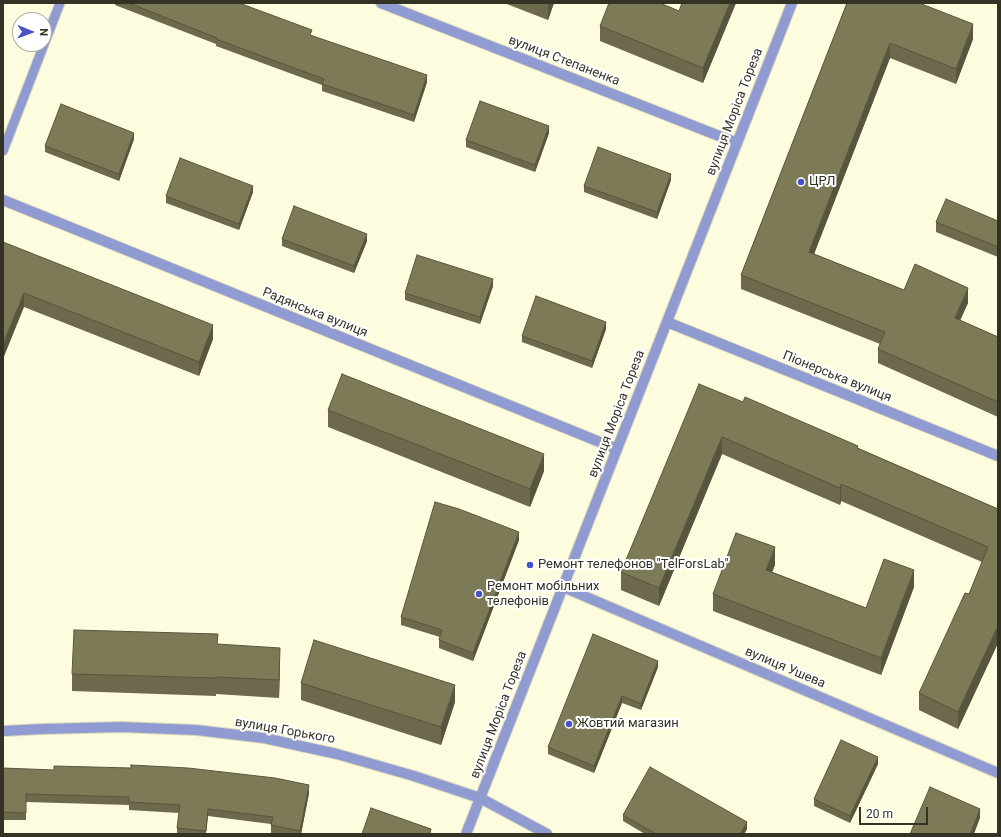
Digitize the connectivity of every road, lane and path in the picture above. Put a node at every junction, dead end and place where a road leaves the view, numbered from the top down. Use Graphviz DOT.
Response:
graph roads {
  1 [pos="60,3"];
  2 [pos="381,3"];
  3 [pos="792,3"];
  4 [pos="737,143"];
  5 [pos="3,151"];
  6 [pos="3,200"];
  7 [pos="667,322"];
  8 [pos="617,449"];
  9 [pos="998,456"];
  10 [pos="562,587"];
  11 [pos="3,731"];
  12 [pos="998,772"];
  13 [pos="480,798"];
  14 [pos="466,834"];
  15 [pos="547,834"];
  1 -- 5 [label="lane"];
  2 -- 4 [label="street, вулиця Степаненка"];
  3 -- 4 [label="street, вулиця Моріса Тореза"];
  4 -- 7 [label="street, вулиця Моріса Тореза"];
  6 -- 8 [label="street, Радянська вулиця"];
  7 -- 8 [label="street, вулиця Моріса Тореза"];
  7 -- 9 [label="street, Піонерська вулиця"];
  8 -- 10 [label="street, вулиця Моріса Тореза"];
  10 -- 12 [label="street, вулиця Ушева"];
  10 -- 13 [label="street, вулиця Моріса Тореза"];
  11 -- 13 [label="street, вулиця Горького"];
  13 -- 14 [label="street, вулиця Моріса Тореза"];
  13 -- 15 [label="street, вулиця Горького"];
}
